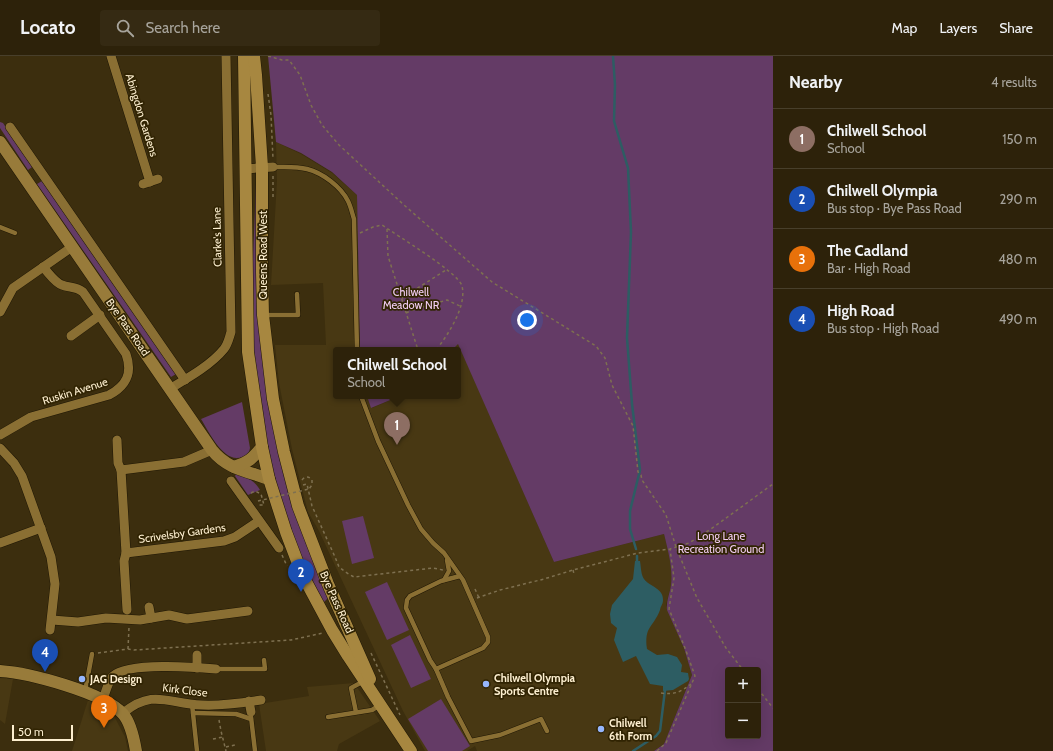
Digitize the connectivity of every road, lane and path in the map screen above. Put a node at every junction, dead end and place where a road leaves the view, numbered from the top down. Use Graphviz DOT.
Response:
graph roads {
  1 [pos="111,56"];
  2 [pos="226,56"];
  3 [pos="244,56"];
  4 [pos="254,56"];
  5 [pos="268,56"];
  6 [pos="268,93"];
  7 [pos="10,127"];
  8 [pos="24,130"];
  9 [pos="16,136"];
  10 [pos="0,144"];
  11 [pos="268,167"];
  12 [pos="245,169"];
  13 [pos="40,170"];
  14 [pos="26,181"];
  15 [pos="150,181"];
  16 [pos="273,204"];
  17 [pos="0,227"];
  18 [pos="387,229"];
  19 [pos="15,233"];
  20 [pos="354,234"];
  21 [pos="72,247"];
  22 [pos="44,267"];
  23 [pos="446,270"];
  24 [pos="297,294"];
  25 [pos="401,298"];
  26 [pos="460,306"];
  27 [pos="0,312"];
  28 [pos="406,313"];
  29 [pos="100,315"];
  30 [pos="264,315"];
  31 [pos="71,336"];
  32 [pos="357,347"];
  33 [pos="417,347"];
  34 [pos="438,347"];
  35 [pos="185,380"];
  36 [pos="171,388"];
  37 [pos="362,399"];
  38 [pos="0,435"];
  39 [pos="117,440"];
  40 [pos="262,447"];
  41 [pos="0,448"];
  42 [pos="212,450"];
  43 [pos="284,452"];
  44 [pos="234,467"];
  45 [pos="121,470"];
  46 [pos="269,479"];
  47 [pos="231,481"];
  48 [pos="773,484"];
  49 [pos="302,486"];
  50 [pos="251,495"];
  51 [pos="304,495"];
  52 [pos="256,502"];
  53 [pos="263,502"];
  54 [pos="259,520"];
  55 [pos="40,528"];
  56 [pos="0,543"];
  57 [pos="676,547"];
  58 [pos="279,548"];
  59 [pos="670,549"];
  60 [pos="126,553"];
  61 [pos="444,553"];
  62 [pos="573,570"];
  63 [pos="449,571"];
  64 [pos="574,574"];
  65 [pos="460,576"];
  66 [pos="444,580"];
  67 [pos="473,586"];
  68 [pos="479,598"];
  69 [pos="472,600"];
  70 [pos="149,607"];
  71 [pos="248,611"];
  72 [pos="127,615"];
  73 [pos="151,618"];
  74 [pos="52,620"];
  75 [pos="50,630"];
  76 [pos="332,630"];
  77 [pos="128,649"];
  78 [pos="370,651"];
  79 [pos="92,654"];
  80 [pos="197,655"];
  81 [pos="264,660"];
  82 [pos="741,667"];
  83 [pos="197,668"];
  84 [pos="216,668"];
  85 [pos="436,669"];
  86 [pos="0,671"];
  87 [pos="365,680"];
  88 [pos="692,683"];
  89 [pos="85,692"];
  90 [pos="661,693"];
  91 [pos="761,693"];
  92 [pos="103,699"];
  93 [pos="261,700"];
  94 [pos="249,701"];
  95 [pos="192,704"];
  96 [pos="381,704"];
  97 [pos="773,708"];
  98 [pos="356,712"];
  99 [pos="193,713"];
  100 [pos="123,714"];
  101 [pos="218,714"];
  102 [pos="251,715"];
  103 [pos="328,717"];
  104 [pos="403,721"];
  105 [pos="547,731"];
  106 [pos="223,737"];
  107 [pos="213,739"];
  108 [pos="235,745"];
  109 [pos="226,746"];
  110 [pos="136,751"];
  111 [pos="197,751"];
  112 [pos="226,751"];
  113 [pos="255,751"];
  114 [pos="411,751"];
  115 [pos="657,751"];
  1 -- 15 [label="street, Abingdon Gardens"];
  2 -- 35 [label="street, Clarke's Lane"];
  3 -- 12 [label="main road, Queens Road West"];
  4 -- 11 [label="main road, Queens Road West"];
  5 -- 57 [label="path"];
  6 -- 11 [label="path"];
  7 -- 9 [label="street, Bye Pass Road"];
  8 -- 9 [label="street"];
  9 -- 13 [label="street, Bye Pass Road"];
  10 -- 14 [label="main road, Bye Pass Road"];
  11 -- 12 [label="street"];
  11 -- 16 [label="path"];
  11 -- 20 [label="lane"];
  11 -- 30 [label="main road, Queens Road West"];
  12 -- 40 [label="main road, Queens Road West"];
  13 -- 14 [label="street"];
  13 -- 35 [label="street, Bye Pass Road"];
  14 -- 21 [label="main road, Bye Pass Road"];
  17 -- 19 [label="lane"];
  18 -- 20 [label="path"];
  18 -- 23 [label="path"];
  18 -- 25 [label="path"];
  20 -- 32 [label="lane"];
  21 -- 22 [label="street"];
  21 -- 36 [label="main road, Bye Pass Road"];
  22 -- 27 [label="street"];
  22 -- 29 [label="street, Ruskin Avenue"];
  23 -- 25 [label="path"];
  23 -- 26 [label="path"];
  24 -- 30 [label="lane"];
  25 -- 28 [label="path"];
  26 -- 28 [label="path"];
  26 -- 34 [label="path"];
  28 -- 33 [label="path"];
  29 -- 31 [label="street"];
  29 -- 38 [label="street, Ruskin Avenue"];
  30 -- 43 [label="main road, Queens Road West"];
  35 -- 36 [label="street, Clarke's Lane"];
  36 -- 42 [label="main road, Bye Pass Road"];
  37 -- 61 [label="lane"];
  39 -- 45 [label="street, Scrivelsby Gardens"];
  40 -- 44 [label="main road"];
  40 -- 46 [label="main road, Bye Pass Road"];
  41 -- 55 [label="street"];
  42 -- 44 [label="main road, Bye Pass Road"];
  42 -- 45 [label="street"];
  43 -- 96 [label="main road, Bye Pass Road"];
  44 -- 46 [label="main road, Bye Pass Road"];
  45 -- 60 [label="street, Scrivelsby Gardens"];
  46 -- 76 [label="main road, Bye Pass Road"];
  47 -- 54 [label="street"];
  48 -- 57 [label="path"];
  49 -- 51 [label="path, bridge"];
  49 -- 52 [label="path, bridge"];
  49 -- 63 [label="path"];
  50 -- 53 [label="path"];
  54 -- 58 [label="street"];
  54 -- 60 [label="street, Scrivelsby Gardens"];
  55 -- 56 [label="street"];
  55 -- 74 [label="street"];
  57 -- 59 [label="path"];
  57 -- 82 [label="path"];
  59 -- 62 [label="path"];
  59 -- 88 [label="path"];
  60 -- 72 [label="street, Scrivelsby Gardens"];
  61 -- 63 [label="lane"];
  61 -- 65 [label="lane"];
  62 -- 64 [label="path"];
  62 -- 68 [label="path"];
  63 -- 66 [label="lane"];
  65 -- 66 [label="lane"];
  65 -- 69 [label="lane"];
  66 -- 85 [label="lane"];
  67 -- 68 [label="path"];
  68 -- 69 [label="path"];
  69 -- 85 [label="lane"];
  70 -- 73 [label="street"];
  71 -- 73 [label="street"];
  72 -- 73 [label="street"];
  72 -- 74 [label="street"];
  72 -- 77 [label="path"];
  74 -- 75 [label="street"];
  76 -- 77 [label="path"];
  76 -- 87 [label="main road, Bye Pass Road"];
  77 -- 79 [label="path"];
  78 -- 104 [label="path"];
  79 -- 89 [label="lane"];
  80 -- 83 [label="street"];
  81 -- 84 [label="lane"];
  83 -- 84 [label="street"];
  83 -- 92 [label="street"];
  85 -- 105 [label="lane"];
  86 -- 89 [label="main road"];
  87 -- 96 [label="main road, Bye Pass Road"];
  87 -- 98 [label="lane"];
  88 -- 90 [label="path"];
  88 -- 115 [label="path"];
  89 -- 92 [label="main road"];
  91 -- 97 [label="path"];
  92 -- 100 [label="main road"];
  93 -- 94 [label="street, Kirk Close"];
  94 -- 95 [label="street, Kirk Close"];
  94 -- 102 [label="street"];
  95 -- 99 [label="lane"];
  95 -- 100 [label="street, Kirk Close"];
  96 -- 98 [label="lane"];
  96 -- 114 [label="main road, Bye Pass Road"];
  98 -- 103 [label="lane"];
  99 -- 101 [label="lane"];
  99 -- 111 [label="lane"];
  100 -- 110 [label="main road"];
  101 -- 102 [label="lane"];
  101 -- 106 [label="path"];
  102 -- 113 [label="lane"];
  106 -- 107 [label="path"];
  106 -- 109 [label="path"];
  108 -- 109 [label="path"];
  109 -- 112 [label="path"];
}
